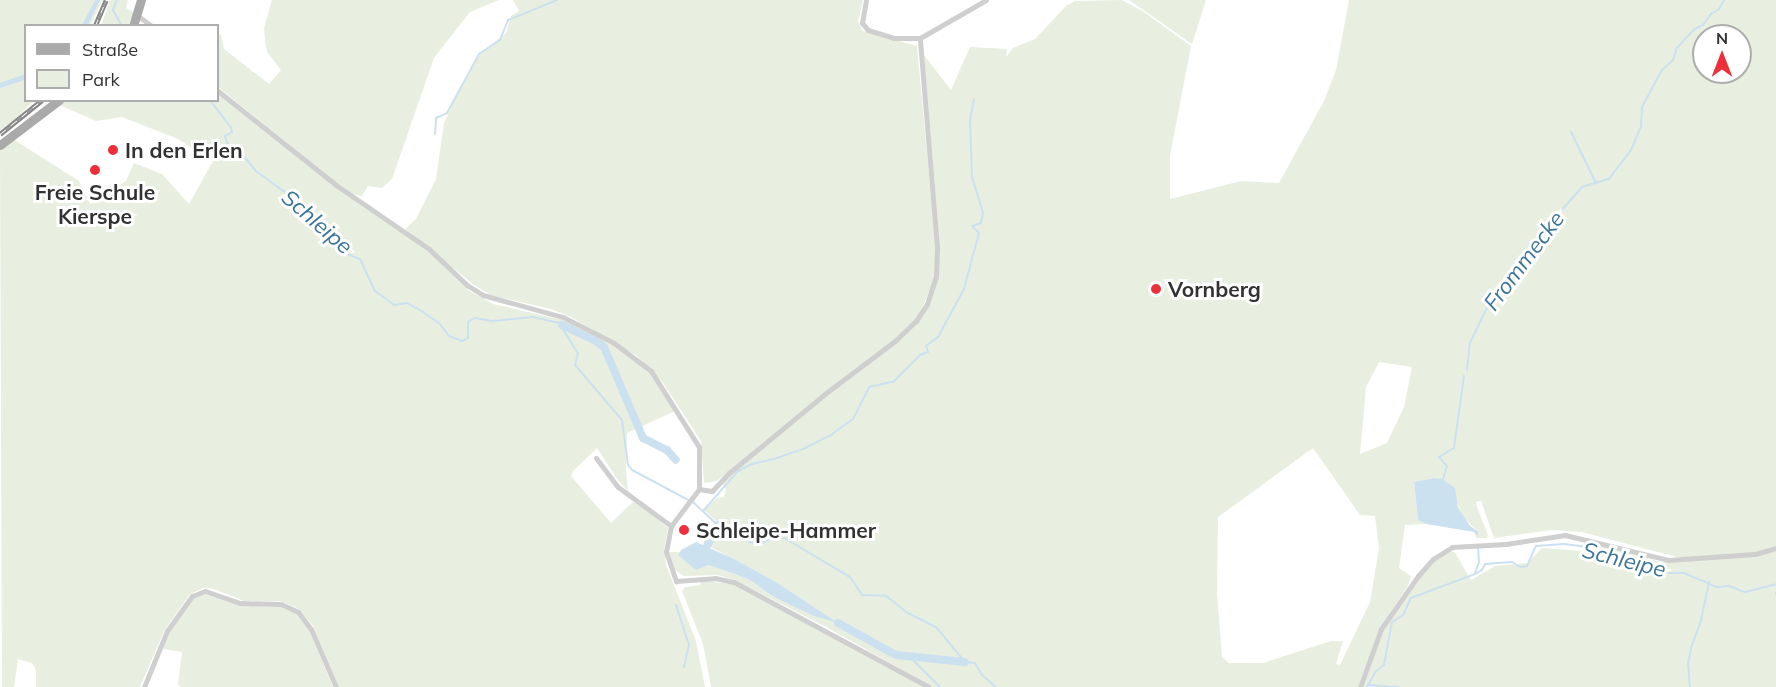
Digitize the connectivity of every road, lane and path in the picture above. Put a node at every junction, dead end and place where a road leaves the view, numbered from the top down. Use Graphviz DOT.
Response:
graph roads {
  1 [pos="141,0"];
  2 [pos="866,0"];
  3 [pos="986,0"];
  4 [pos="135,21"];
  5 [pos="920,38"];
  6 [pos="219,92"];
  7 [pos="58,102"];
  8 [pos="0,145"];
  9 [pos="596,458"];
  10 [pos="699,489"];
  11 [pos="671,526"];
  12 [pos="1776,548"];
  13 [pos="144,687"];
  14 [pos="336,687"];
  15 [pos="929,687"];
  16 [pos="1360,687"];
  1 -- 4 [label="main road"];
  2 -- 5 [label="street"];
  3 -- 5 [label="street"];
  5 -- 10 [label="street"];
  6 -- 10 [label="street"];
  7 -- 8 [label="main road"];
  9 -- 11 [label="street"];
  10 -- 11 [label="street"];
  11 -- 15 [label="street"];
  12 -- 16 [label="street"];
  13 -- 14 [label="street"];
}
